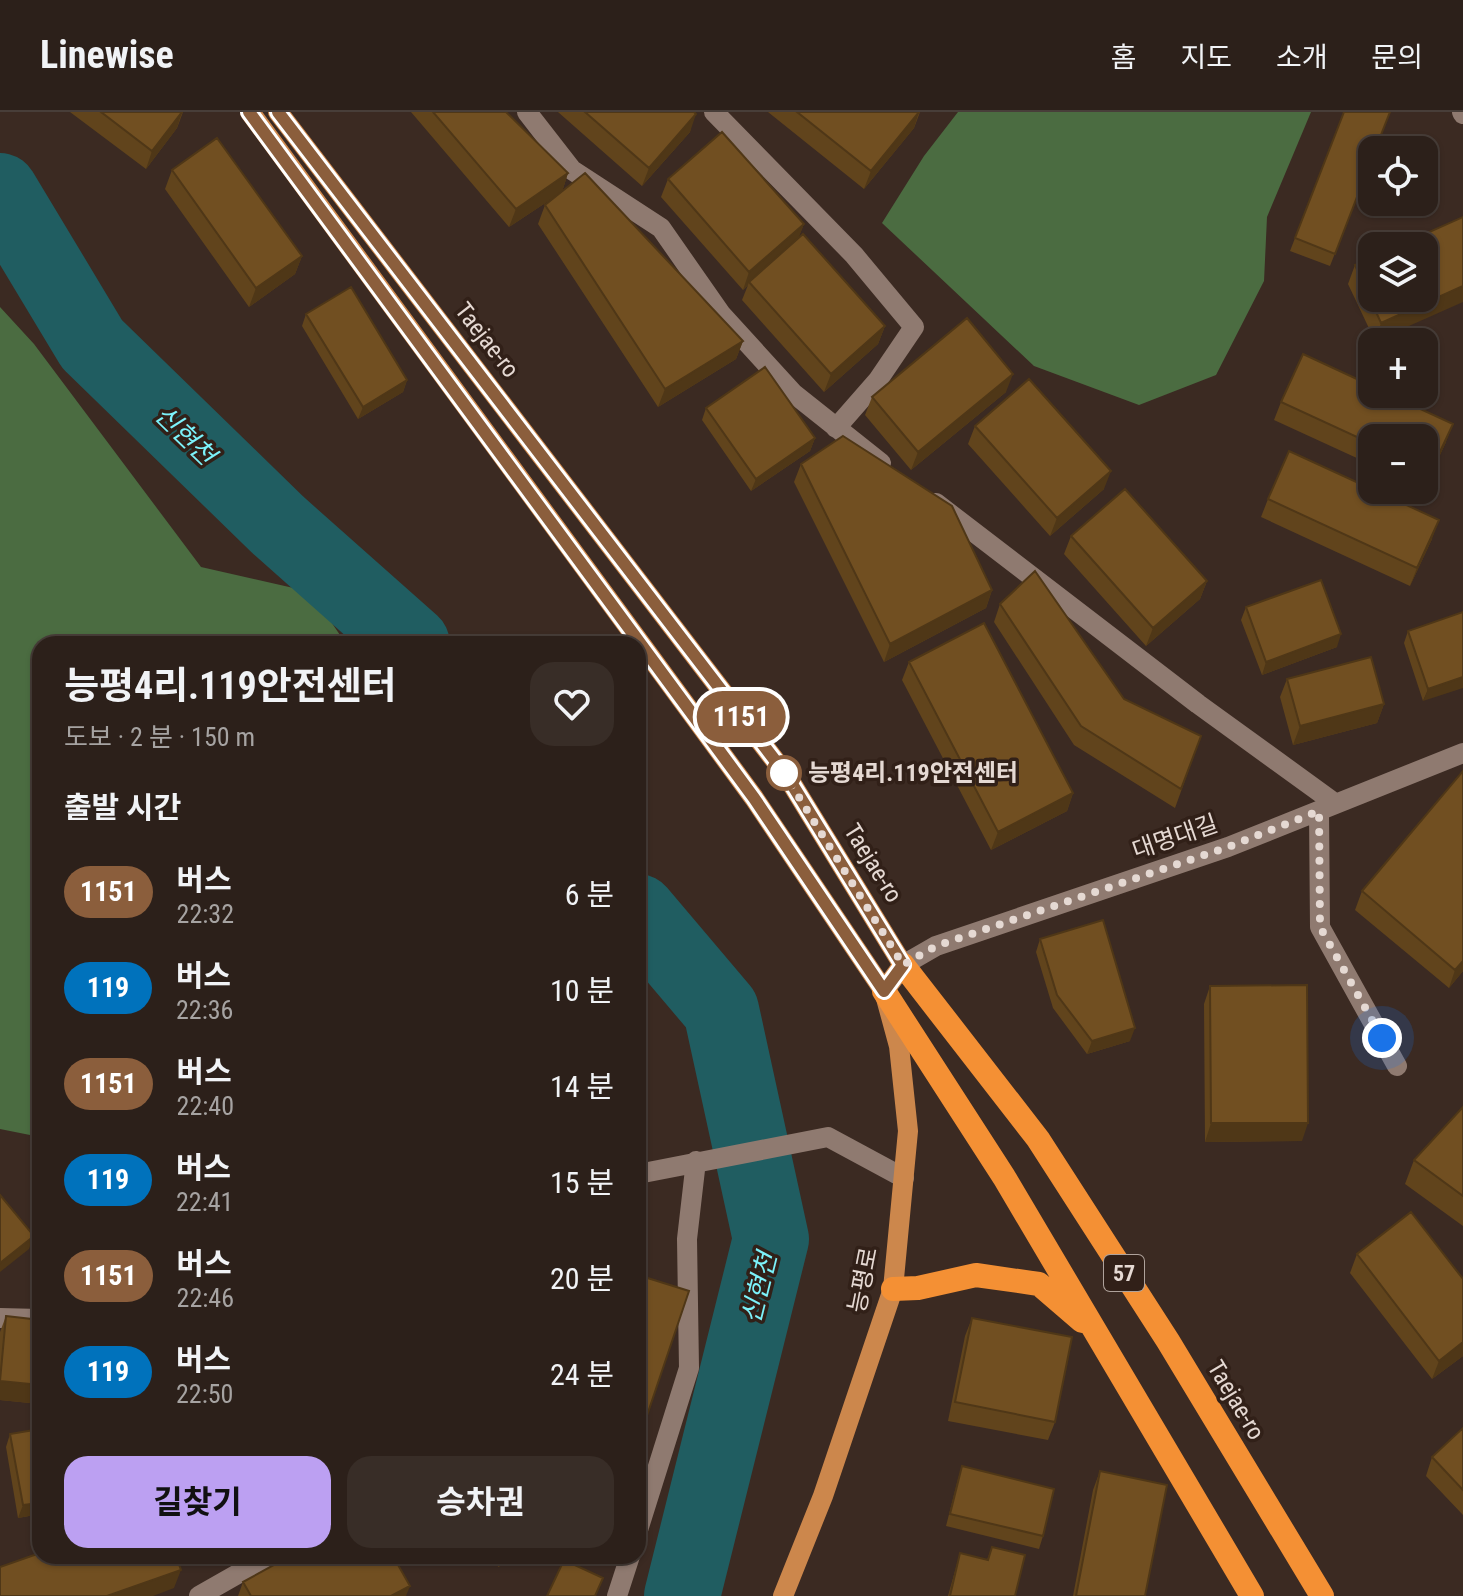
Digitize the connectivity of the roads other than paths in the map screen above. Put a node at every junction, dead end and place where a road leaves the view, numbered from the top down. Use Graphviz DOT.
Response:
graph roads {
  1 [pos="250,112"];
  2 [pos="278,112"];
  3 [pos="527,112"];
  4 [pos="714,112"];
  5 [pos="836,428"];
  6 [pos="900,477"];
  7 [pos="925,495"];
  8 [pos="635,636"];
  9 [pos="646,651"];
  10 [pos="1463,753"];
  11 [pos="1328,807"];
  12 [pos="903,965"];
  13 [pos="884,991"];
  14 [pos="1397,1066"];
  15 [pos="696,1161"];
  16 [pos="646,1172"];
  17 [pos="904,1178"];
  18 [pos="893,1289"];
  19 [pos="0,1318"];
  20 [pos="32,1319"];
  21 [pos="1099,1336"];
  22 [pos="646,1505"];
  23 [pos="255,1564"];
  24 [pos="627,1564"];
  25 [pos="199,1596"];
  26 [pos="617,1596"];
  27 [pos="783,1596"];
  28 [pos="1252,1596"];
  29 [pos="1322,1596"];
  1 -- 8 [label="main road, 57"];
  2 -- 12 [label="main road, Taejae-ro / 57"];
  3 -- 5 [label="street"];
  4 -- 5 [label="street"];
  5 -- 6 [label="street"];
  7 -- 11 [label="street"];
  9 -- 13 [label="main road, 57"];
  10 -- 11 [label="street, 대명대길"];
  11 -- 12 [label="street, 대명대길"];
  11 -- 14 [label="street"];
  12 -- 13 [label="main road"];
  12 -- 29 [label="highway, Taejae-ro / 57"];
  13 -- 17 [label="main road, 능평로"];
  13 -- 21 [label="highway, 57"];
  15 -- 16 [label="street"];
  15 -- 17 [label="street"];
  15 -- 22 [label="street"];
  17 -- 18 [label="main road, 능평로"];
  18 -- 21 [label="highway"];
  18 -- 27 [label="main road, 능평로"];
  19 -- 20 [label="street"];
  21 -- 28 [label="highway, 57"];
  23 -- 25 [label="street"];
  24 -- 26 [label="street"];
}
